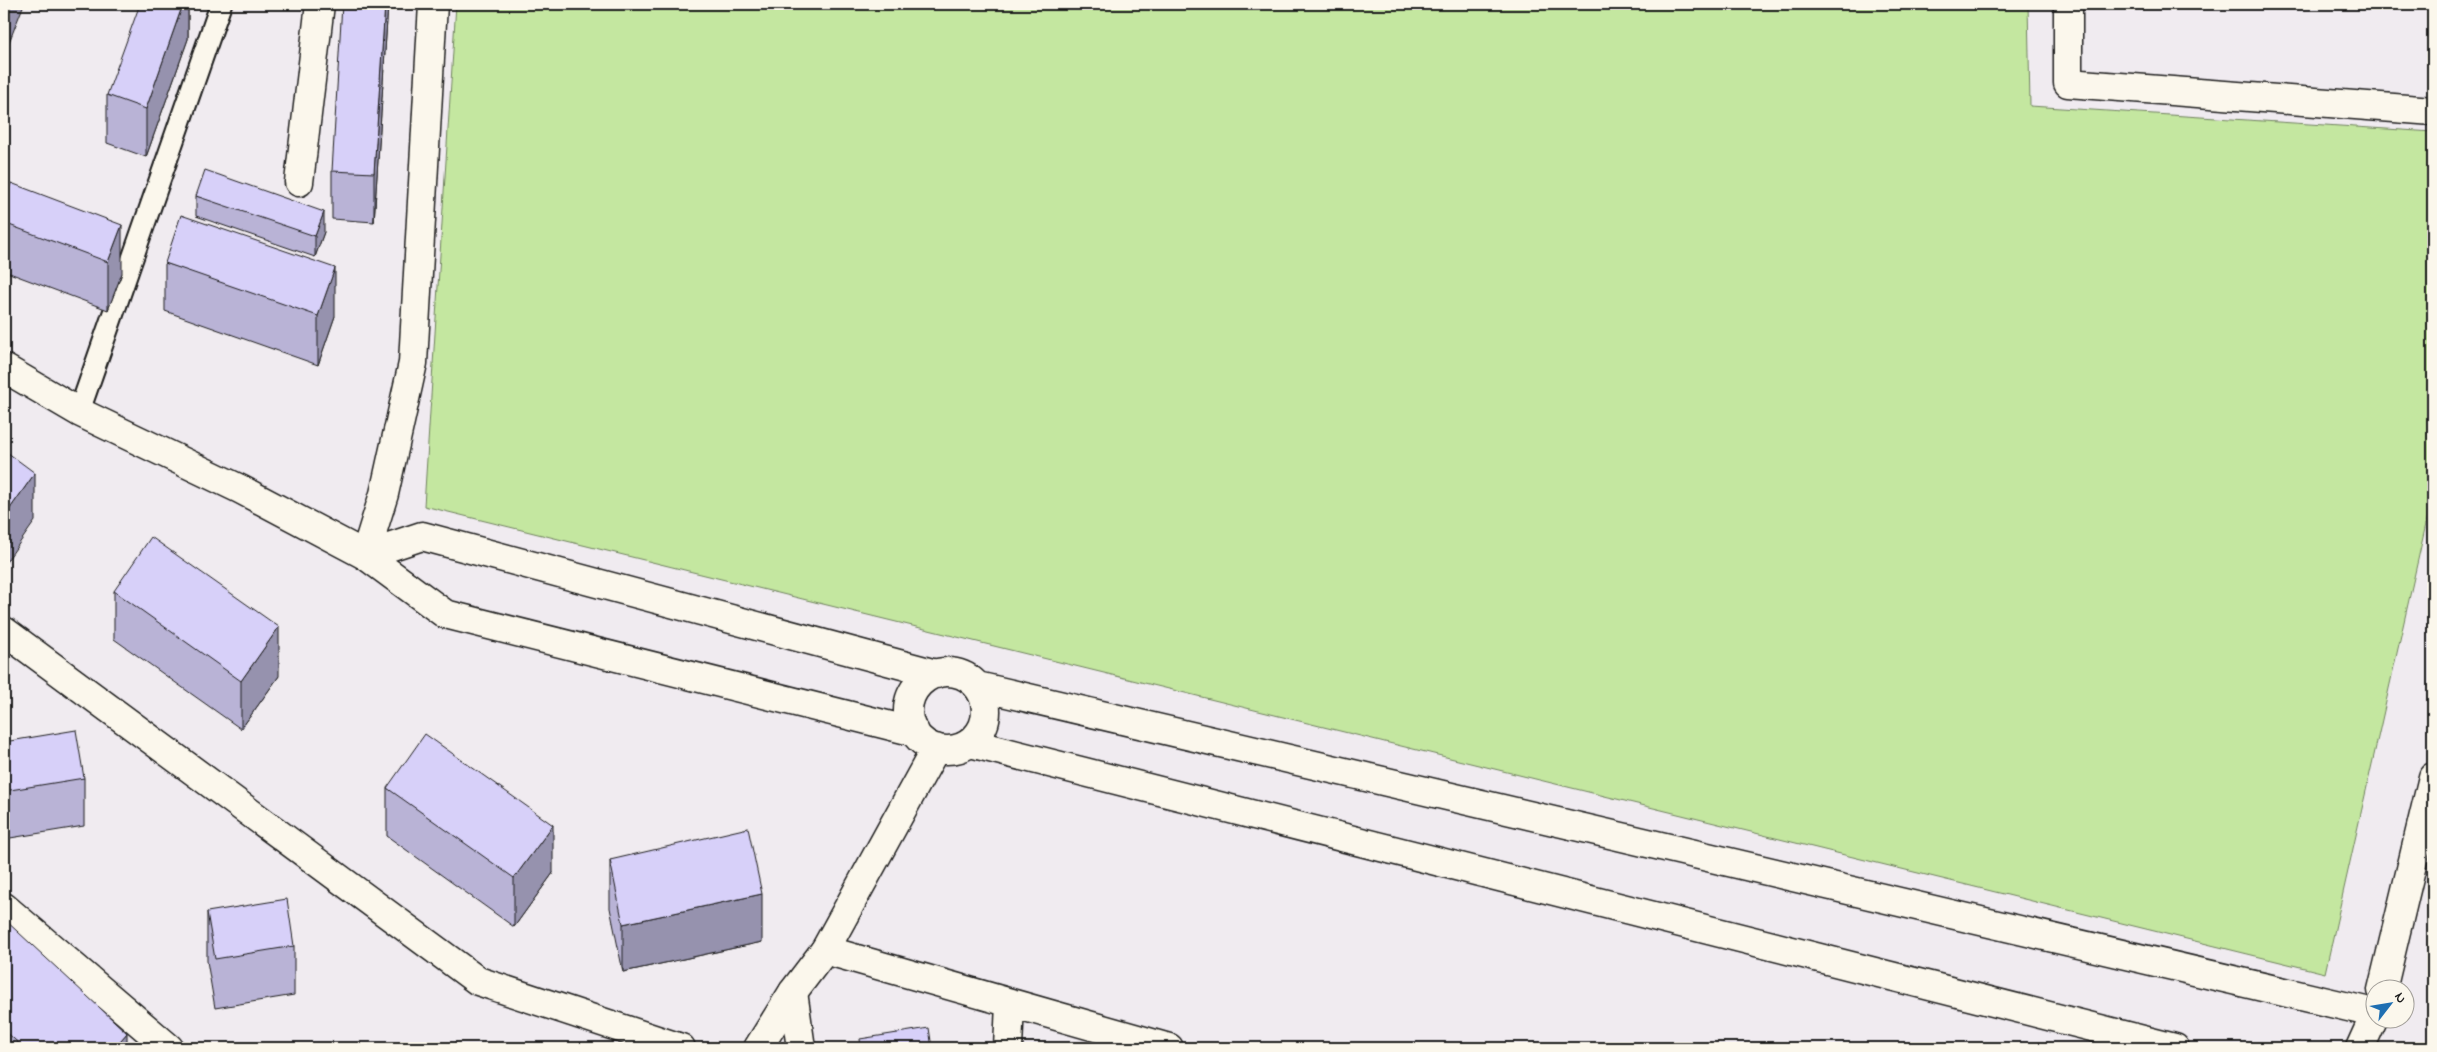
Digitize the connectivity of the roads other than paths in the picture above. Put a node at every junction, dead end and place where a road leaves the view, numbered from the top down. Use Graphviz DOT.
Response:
graph roads {
  1 [pos="221,4"];
  2 [pos="320,4"];
  3 [pos="433,4"];
  4 [pos="2068,4"];
  5 [pos="2433,111"];
  6 [pos="299,182"];
  7 [pos="4,368"];
  8 [pos="80,412"];
  9 [pos="365,555"];
  10 [pos="4,631"];
  11 [pos="936,674"];
  12 [pos="977,686"];
  13 [pos="925,740"];
  14 [pos="970,743"];
  15 [pos="2433,777"];
  16 [pos="2427,831"];
  17 [pos="4,907"];
  18 [pos="825,950"];
  19 [pos="2385,980"];
  20 [pos="793,992"];
  21 [pos="1010,1003"];
  22 [pos="2364,1011"];
  23 [pos="2368,1030"];
  24 [pos="169,1048"];
  25 [pos="681,1048"];
  26 [pos="758,1048"];
  27 [pos="801,1048"];
  28 [pos="1008,1048"];
  29 [pos="1169,1048"];
  30 [pos="2175,1048"];
  31 [pos="2360,1048"];
  1 -- 8 [label="lane"];
  2 -- 6 [label="street"];
  3 -- 9 [label="street"];
  4 -- 5 [label="street"];
  7 -- 8 [label="street"];
  8 -- 9 [label="street"];
  9 -- 11 [label="street"];
  9 -- 13 [label="street"];
  10 -- 25 [label="street"];
  11 -- 12 [label="street"];
  11 -- 13 [label="street"];
  12 -- 14 [label="street"];
  12 -- 22 [label="street"];
  13 -- 14 [label="street"];
  13 -- 18 [label="street"];
  14 -- 30 [label="street"];
  15 -- 16 [label="street"];
  16 -- 19 [label="street"];
  17 -- 24 [label="street"];
  18 -- 20 [label="street"];
  18 -- 21 [label="street"];
  20 -- 26 [label="street"];
  20 -- 27 [label="street"];
  21 -- 28 [label="street"];
  21 -- 29 [label="street"];
  23 -- 31 [label="street"];
}
